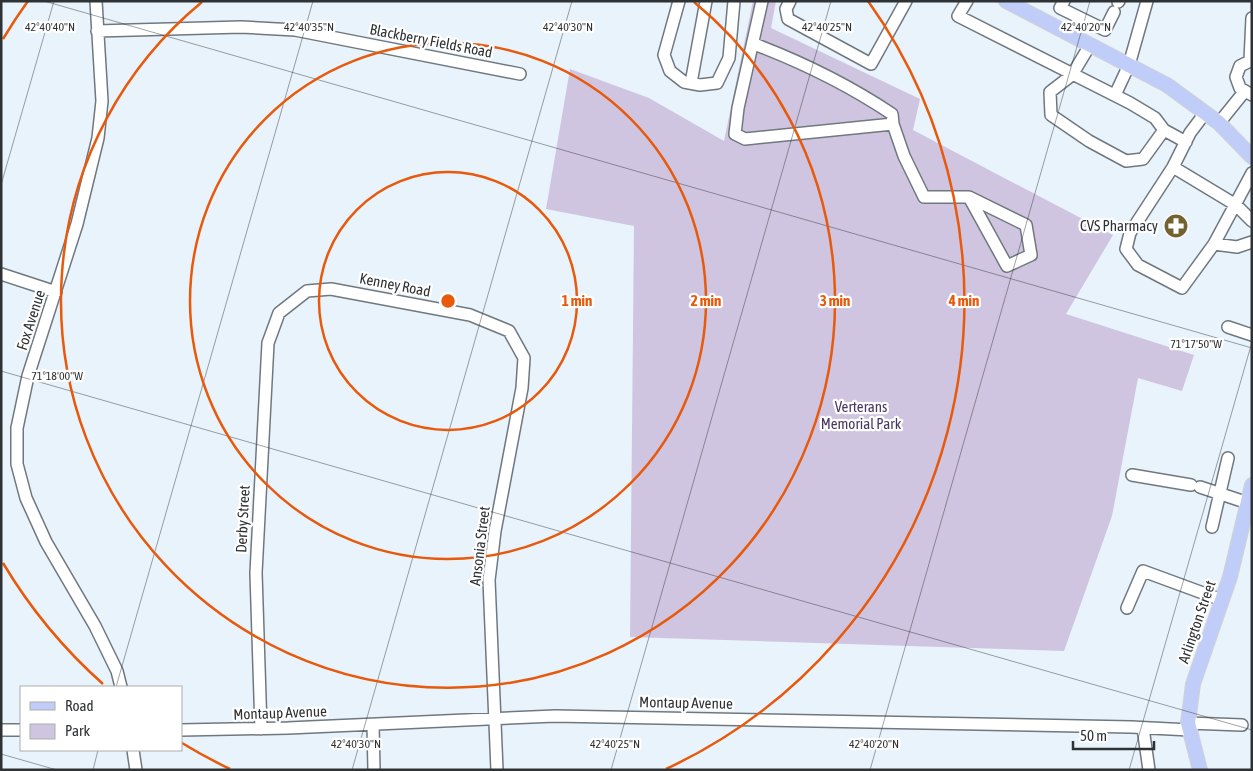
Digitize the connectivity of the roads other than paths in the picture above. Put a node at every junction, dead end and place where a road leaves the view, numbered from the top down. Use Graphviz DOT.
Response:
graph roads {
  1 [pos="96,1"];
  2 [pos="679,1"];
  3 [pos="706,1"];
  4 [pos="734,1"];
  5 [pos="762,1"];
  6 [pos="790,1"];
  7 [pos="906,1"];
  8 [pos="967,1"];
  9 [pos="1006,1"];
  10 [pos="1147,1"];
  11 [pos="1062,5"];
  12 [pos="1117,5"];
  13 [pos="1252,18"];
  14 [pos="97,31"];
  15 [pos="754,44"];
  16 [pos="1090,45"];
  17 [pos="1251,60"];
  18 [pos="1129,65"];
  19 [pos="1073,73"];
  20 [pos="520,74"];
  21 [pos="691,84"];
  22 [pos="1248,93"];
  23 [pos="1115,95"];
  24 [pos="1205,113"];
  25 [pos="1219,123"];
  26 [pos="892,124"];
  27 [pos="1164,130"];
  28 [pos="1186,142"];
  29 [pos="1252,157"];
  30 [pos="1173,167"];
  31 [pos="1252,173"];
  32 [pos="968,197"];
  33 [pos="1236,205"];
  34 [pos="1252,221"];
  35 [pos="1252,242"];
  36 [pos="1214,244"];
  37 [pos="1,274"];
  38 [pos="56,292"];
  39 [pos="279,313"];
  40 [pos="1228,327"];
  41 [pos="509,330"];
  42 [pos="1252,335"];
  43 [pos="1228,458"];
  44 [pos="1132,475"];
  45 [pos="1252,485"];
  46 [pos="1220,494"];
  47 [pos="1248,510"];
  48 [pos="1212,527"];
  49 [pos="1222,600"];
  50 [pos="1127,608"];
  51 [pos="121,686"];
  52 [pos="494,719"];
  53 [pos="373,725"];
  54 [pos="1242,725"];
  55 [pos="1189,727"];
  56 [pos="1143,728"];
  57 [pos="261,729"];
  58 [pos="1,730"];
  59 [pos="20,730"];
  60 [pos="182,730"];
  61 [pos="133,751"];
  62 [pos="136,770"];
  63 [pos="374,770"];
  64 [pos="497,770"];
  65 [pos="1149,770"];
  66 [pos="1200,770"];
  1 -- 14 [label="street, Fox Avenue"];
  2 -- 21 [label="street"];
  3 -- 21 [label="street"];
  4 -- 21 [label="street"];
  5 -- 15 [label="street"];
  6 -- 7 [label="street"];
  8 -- 19 [label="street"];
  9 -- 16 [label="main road"];
  10 -- 18 [label="street"];
  11 -- 12 [label="street"];
  13 -- 17 [label="street"];
  14 -- 20 [label="street, Blackberry Fields Road"];
  14 -- 38 [label="street, Fox Avenue"];
  15 -- 26 [label="street"];
  15 -- 26 [label="street"];
  16 -- 18 [label="main road"];
  16 -- 19 [label="street"];
  17 -- 22 [label="street"];
  18 -- 23 [label="street"];
  18 -- 24 [label="main road"];
  19 -- 23 [label="street"];
  19 -- 27 [label="street"];
  22 -- 25 [label="street"];
  23 -- 27 [label="street"];
  24 -- 25 [label="main road"];
  24 -- 28 [label="street"];
  25 -- 29 [label="main road"];
  26 -- 32 [label="street"];
  27 -- 28 [label="street"];
  28 -- 30 [label="street"];
  30 -- 33 [label="street"];
  30 -- 36 [label="street"];
  31 -- 33 [label="street"];
  32 -- 32 [label="street"];
  33 -- 34 [label="street"];
  33 -- 36 [label="street"];
  35 -- 36 [label="street"];
  37 -- 38 [label="street"];
  38 -- 51 [label="street, Fox Avenue"];
  39 -- 41 [label="street, Kenney Road"];
  39 -- 57 [label="street, Derby Street"];
  40 -- 42 [label="street"];
  41 -- 52 [label="street, Ansonia Street"];
  43 -- 46 [label="street"];
  44 -- 46 [label="street"];
  45 -- 47 [label="main road, Arlington Street"];
  46 -- 47 [label="street"];
  46 -- 48 [label="street"];
  47 -- 49 [label="main road, Arlington Street"];
  49 -- 50 [label="street"];
  49 -- 55 [label="main road, Arlington Street"];
  52 -- 53 [label="street, Montaup Avenue"];
  52 -- 56 [label="street, Montaup Avenue"];
  52 -- 64 [label="street, Ansonia Street"];
  53 -- 57 [label="street, Montaup Avenue"];
  53 -- 63 [label="street"];
  54 -- 55 [label="street, Montaup Avenue"];
  55 -- 56 [label="street, Montaup Avenue"];
  55 -- 66 [label="main road, Arlington Street"];
  56 -- 65 [label="street"];
  57 -- 60 [label="street, Montaup Avenue"];
  58 -- 59 [label="street"];
  61 -- 62 [label="street"];
}
